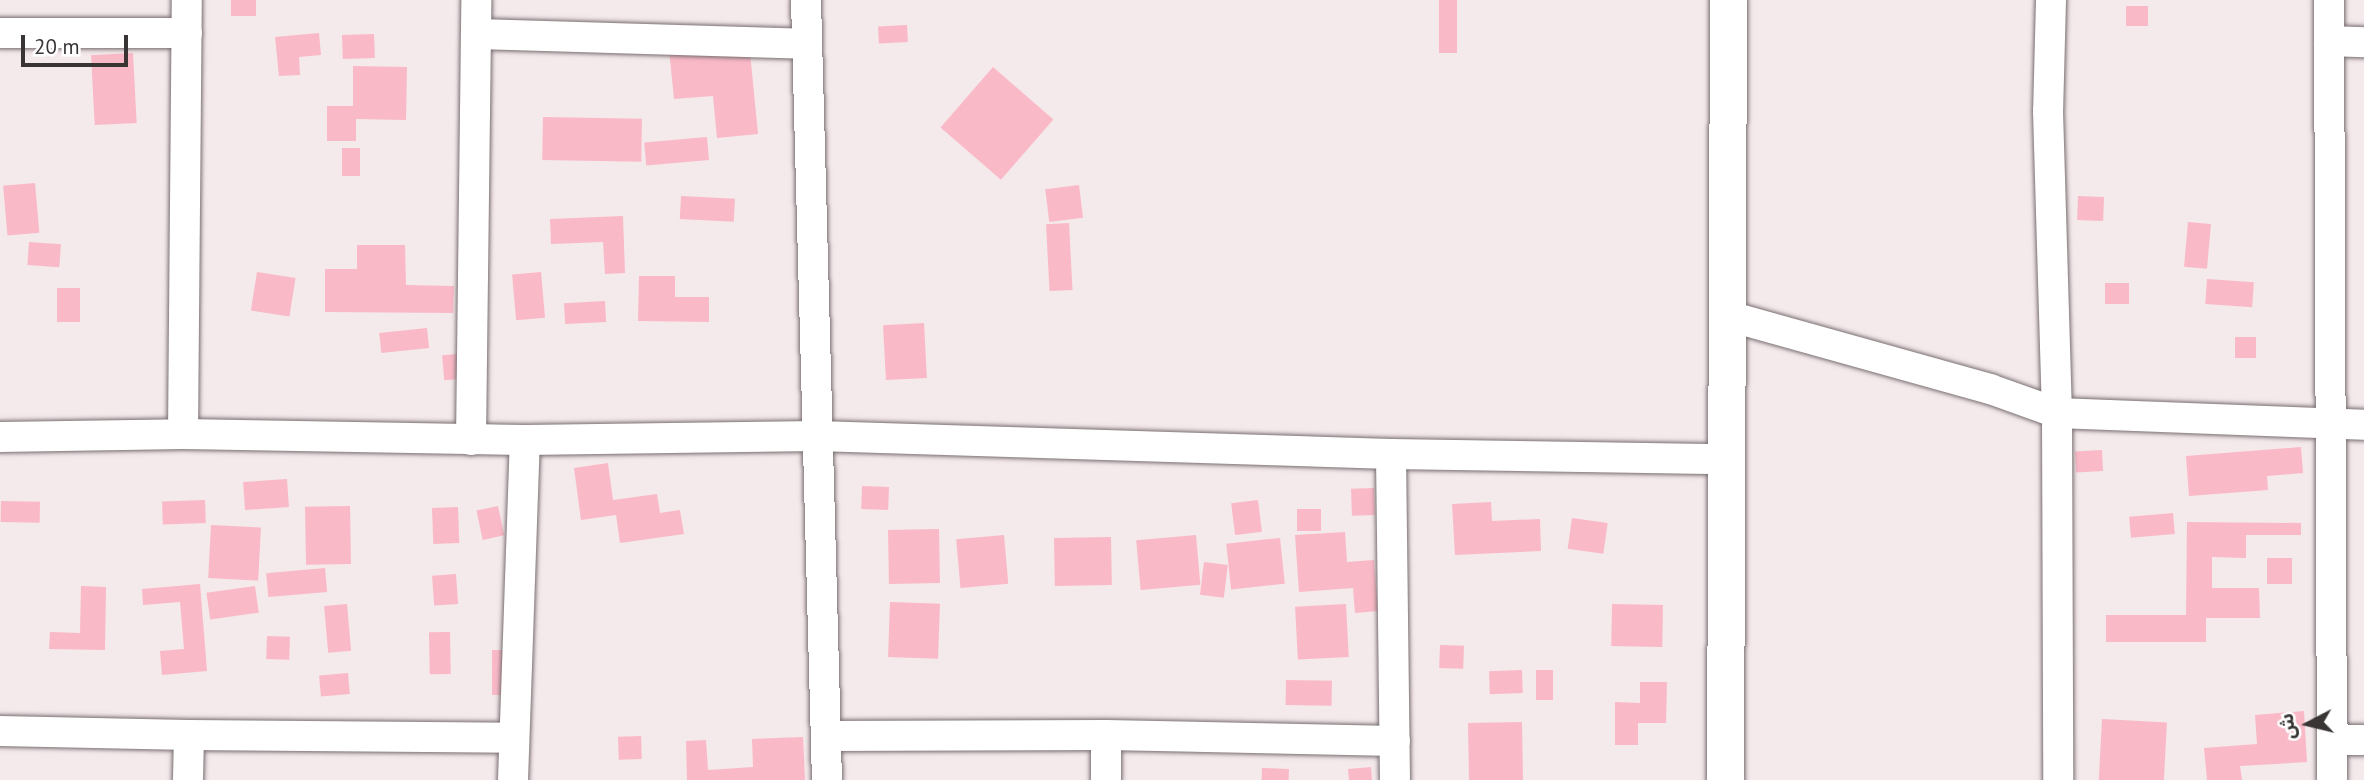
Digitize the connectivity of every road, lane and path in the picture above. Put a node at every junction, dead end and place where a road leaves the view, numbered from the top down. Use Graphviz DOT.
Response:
graph roads {
  1 [pos="187,0"];
  2 [pos="476,0"];
  3 [pos="806,0"];
  4 [pos="1728,0"];
  5 [pos="2052,0"];
  6 [pos="2329,0"];
  7 [pos="0,33"];
  8 [pos="187,33"];
  9 [pos="476,34"];
  10 [pos="2329,41"];
  11 [pos="2364,42"];
  12 [pos="806,44"];
  13 [pos="1726,315"];
  14 [pos="2057,413"];
  15 [pos="2330,425"];
  16 [pos="2364,425"];
  17 [pos="183,434"];
  18 [pos="817,436"];
  19 [pos="0,437"];
  20 [pos="471,440"];
  21 [pos="525,440"];
  22 [pos="1391,454"];
  23 [pos="1726,459"];
  24 [pos="0,731"];
  25 [pos="189,735"];
  26 [pos="1106,735"];
  27 [pos="827,736"];
  28 [pos="514,738"];
  29 [pos="2333,739"];
  30 [pos="2364,740"];
  31 [pos="1395,741"];
  32 [pos="188,780"];
  33 [pos="513,780"];
  34 [pos="827,780"];
  35 [pos="1105,780"];
  36 [pos="1395,780"];
  37 [pos="1725,780"];
  38 [pos="2058,780"];
  39 [pos="2332,780"];
  1 -- 8 [label="street"];
  2 -- 9 [label="street"];
  3 -- 12 [label="street"];
  4 -- 13 [label="street"];
  5 -- 14 [label="street"];
  6 -- 10 [label="street"];
  7 -- 8 [label="street"];
  8 -- 17 [label="street"];
  9 -- 12 [label="street"];
  9 -- 20 [label="street"];
  10 -- 11 [label="street"];
  10 -- 15 [label="street"];
  12 -- 18 [label="street"];
  13 -- 14 [label="street"];
  13 -- 23 [label="street"];
  14 -- 15 [label="street"];
  14 -- 38 [label="street"];
  15 -- 16 [label="street"];
  15 -- 29 [label="street"];
  17 -- 19 [label="street"];
  17 -- 20 [label="street"];
  18 -- 21 [label="street"];
  18 -- 22 [label="street"];
  18 -- 27 [label="street"];
  20 -- 21 [label="street"];
  21 -- 28 [label="street"];
  22 -- 23 [label="street"];
  22 -- 31 [label="street"];
  23 -- 37 [label="street"];
  24 -- 25 [label="street"];
  25 -- 28 [label="street"];
  25 -- 32 [label="street"];
  26 -- 27 [label="street"];
  26 -- 31 [label="street"];
  26 -- 35 [label="street"];
  27 -- 34 [label="street"];
  28 -- 33 [label="street"];
  29 -- 30 [label="street"];
  29 -- 39 [label="street"];
  31 -- 36 [label="street"];
}
